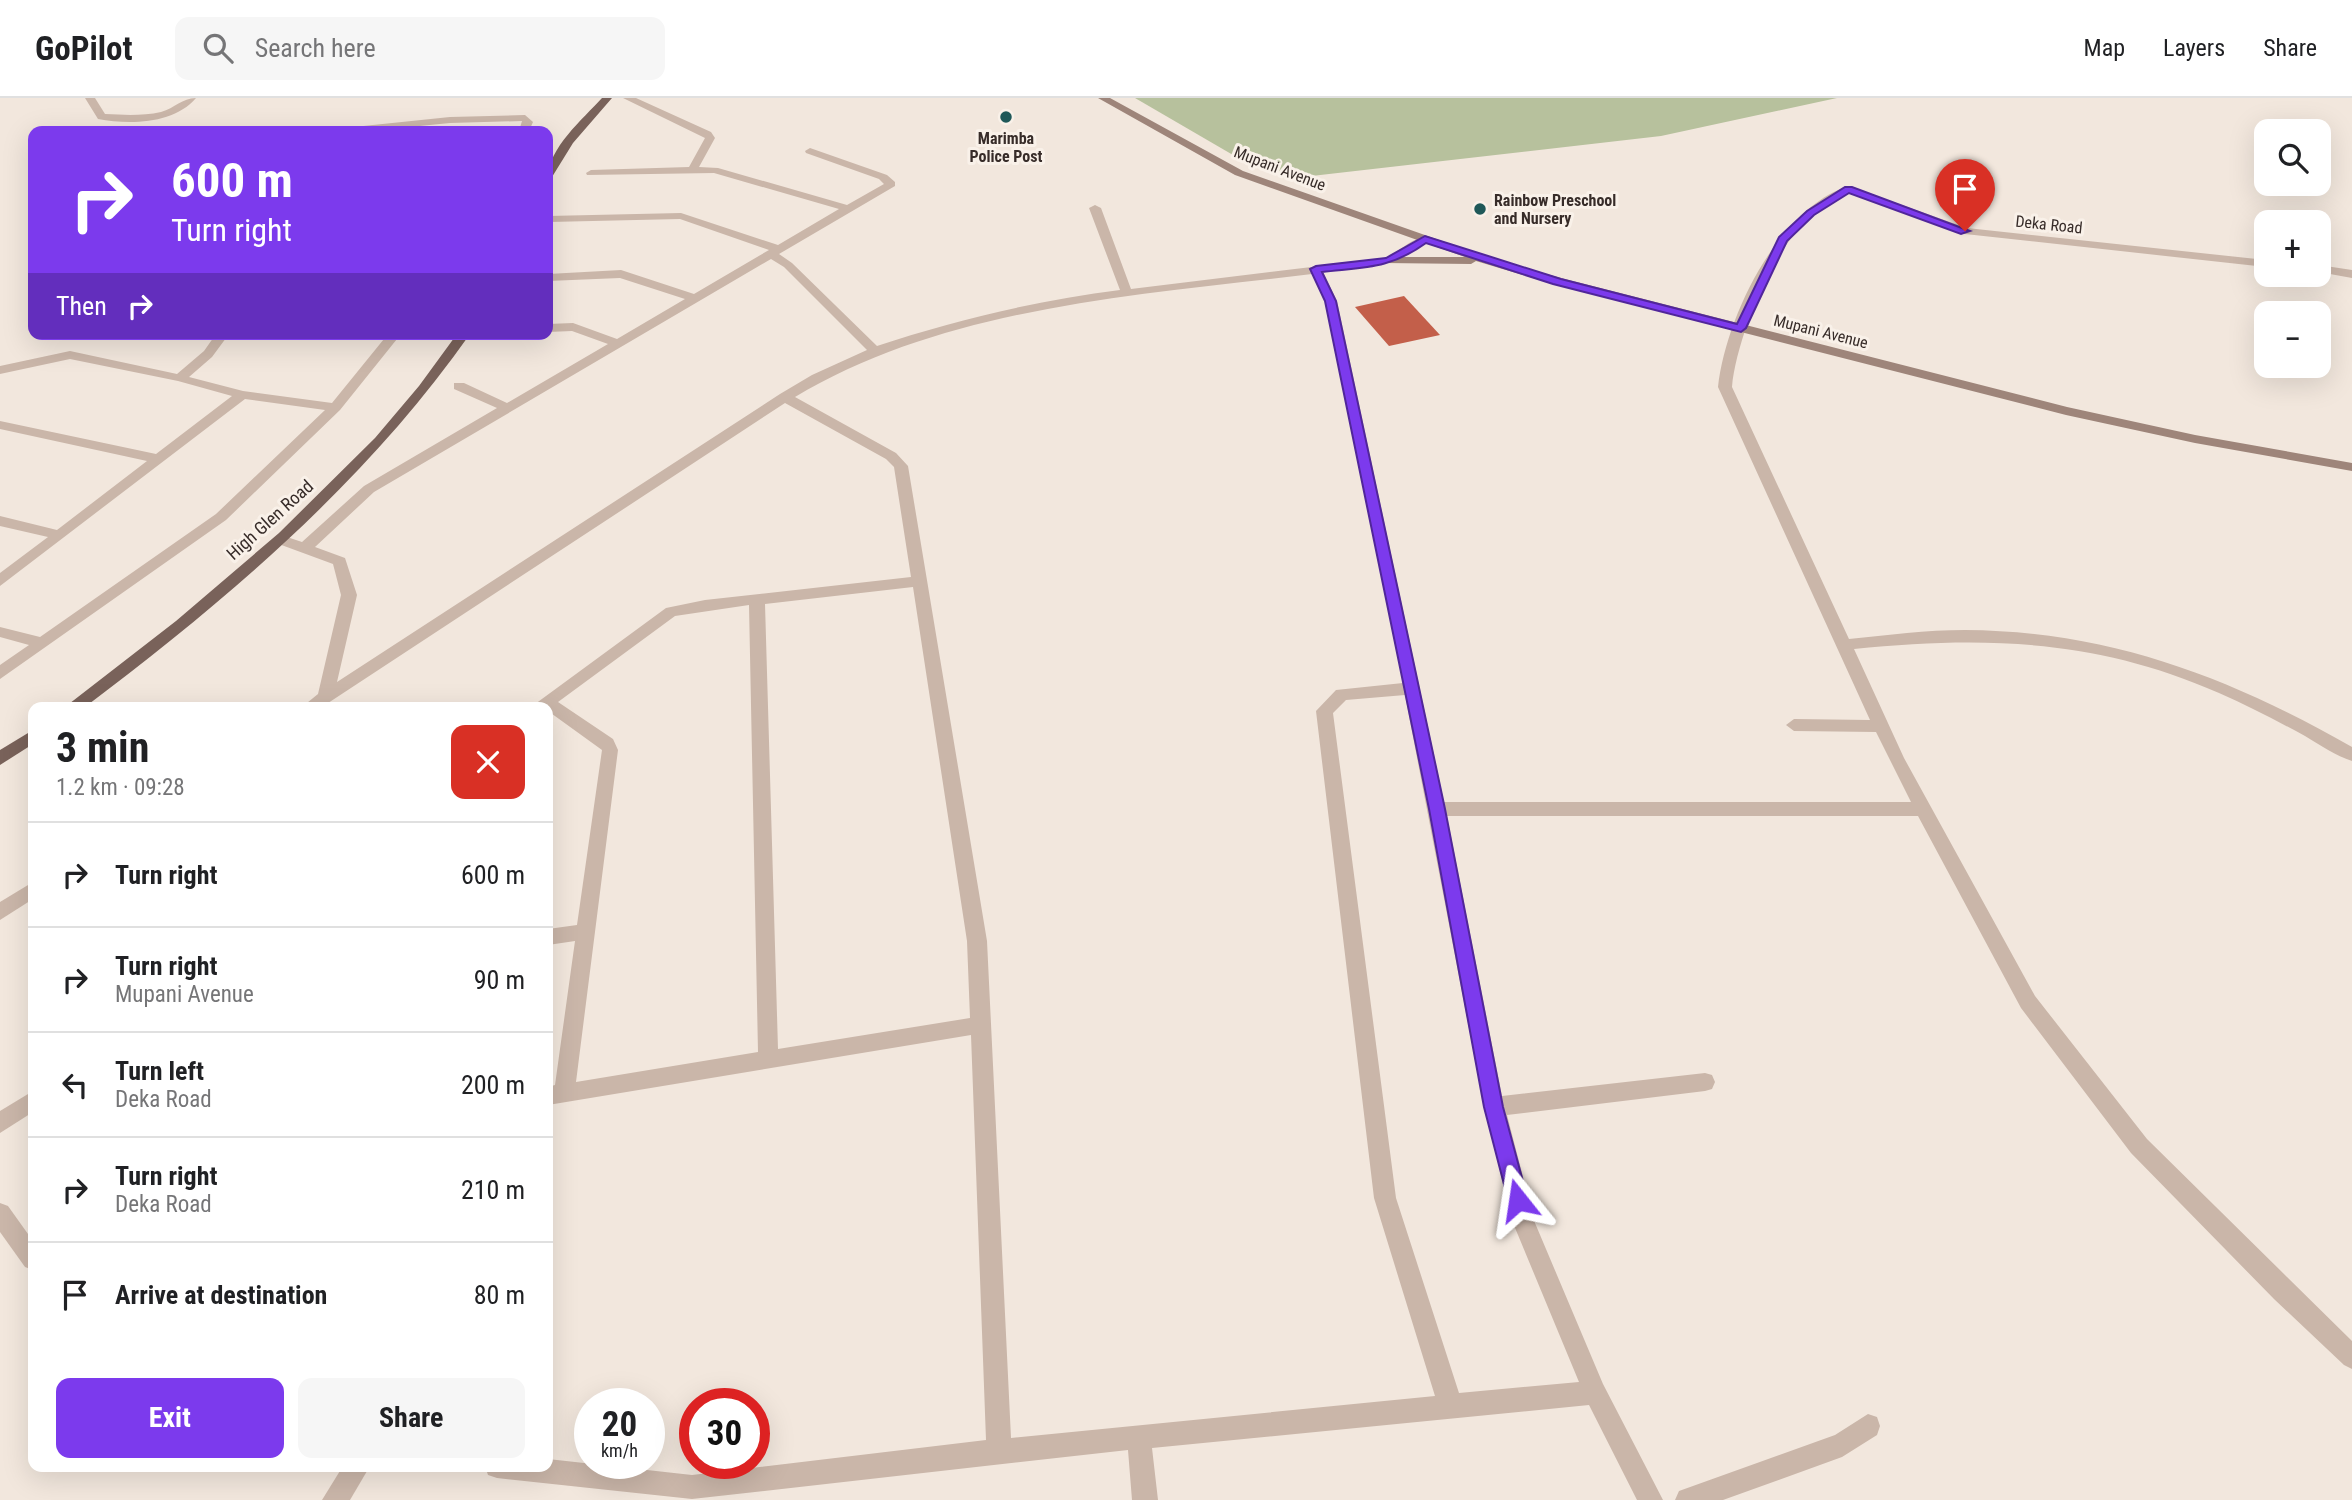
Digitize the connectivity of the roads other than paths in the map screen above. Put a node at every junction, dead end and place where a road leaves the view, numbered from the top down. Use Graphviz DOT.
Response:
graph roads {
  1 [pos="90,98"];
  2 [pos="191,98"];
  3 [pos="607,98"];
  4 [pos="628,98"];
  5 [pos="1103,98"];
  6 [pos="387,126"];
  7 [pos="526,126"];
  8 [pos="810,151"];
  9 [pos="553,167"];
  10 [pos="692,171"];
  11 [pos="591,173"];
  12 [pos="1095,208"];
  13 [pos="849,209"];
  14 [pos="553,219"];
  15 [pos="1425,239"];
  16 [pos="776,252"];
  17 [pos="1388,261"];
  18 [pos="1489,261"];
  19 [pos="2254,262"];
  20 [pos="1316,269"];
  21 [pos="2331,271"];
  22 [pos="2352,274"];
  23 [pos="553,276"];
  24 [pos="1127,293"];
  25 [pos="696,299"];
  26 [pos="553,328"];
  27 [pos="1741,328"];
  28 [pos="218,340"];
  29 [pos="390,340"];
  30 [pos="460,340"];
  31 [pos="620,344"];
  32 [pos="875,351"];
  33 [pos="0,370"];
  34 [pos="180,378"];
  35 [pos="459,386"];
  36 [pos="242,395"];
  37 [pos="785,397"];
  38 [pos="335,407"];
  39 [pos="509,409"];
  40 [pos="0,425"];
  41 [pos="158,459"];
  42 [pos="2352,467"];
  43 [pos="0,521"];
  44 [pos="60,535"];
  45 [pos="281,540"];
  46 [pos="305,548"];
  47 [pos="0,581"];
  48 [pos="919,582"];
  49 [pos="757,599"];
  50 [pos="0,632"];
  51 [pos="43,643"];
  52 [pos="1843,645"];
  53 [pos="0,673"];
  54 [pos="1412,688"];
  55 [pos="325,697"];
  56 [pos="80,702"];
  57 [pos="318,702"];
  58 [pos="546,702"];
  59 [pos="553,710"];
  60 [pos="1794,725"];
  61 [pos="1882,726"];
  62 [pos="28,739"];
  63 [pos="2352,755"];
  64 [pos="0,759"];
  65 [pos="1437,809"];
  66 [pos="1924,809"];
  67 [pos="28,892"];
  68 [pos="0,912"];
  69 [pos="586,932"];
  70 [pos="553,936"];
  71 [pos="980,1025"];
  72 [pos="768,1060"];
  73 [pos="1705,1082"];
  74 [pos="556,1095"];
  75 [pos="28,1103"];
  76 [pos="1494,1107"];
  77 [pos="0,1123"];
  78 [pos="0,1214"];
  79 [pos="28,1252"];
  80 [pos="2352,1357"];
  81 [pos="1595,1392"];
  82 [pos="1451,1407"];
  83 [pos="1868,1426"];
  84 [pos="1139,1437"];
  85 [pos="999,1451"];
  86 [pos="354,1472"];
  87 [pos="553,1472"];
  88 [pos="335,1500"];
  89 [pos="1144,1500"];
  90 [pos="1650,1500"];
  91 [pos="1688,1500"];
  1 -- 2 [label="street"];
  3 -- 9 [label="main road"];
  4 -- 10 [label="street"];
  5 -- 15 [label="street, Mupani Avenue"];
  6 -- 7 [label="street"];
  8 -- 13 [label="street"];
  10 -- 11 [label="street"];
  10 -- 13 [label="street"];
  12 -- 24 [label="street"];
  13 -- 16 [label="street"];
  14 -- 16 [label="street"];
  15 -- 17 [label="street"];
  15 -- 18 [label="street, Mupani Avenue"];
  16 -- 25 [label="street"];
  16 -- 32 [label="street"];
  17 -- 18 [label="street"];
  17 -- 20 [label="street"];
  18 -- 27 [label="street, Mupani Avenue"];
  19 -- 27 [label="street, Deka Road"];
  20 -- 24 [label="street"];
  20 -- 54 [label="street"];
  21 -- 22 [label="street"];
  23 -- 25 [label="street"];
  24 -- 32 [label="street"];
  25 -- 31 [label="street"];
  26 -- 31 [label="street"];
  27 -- 42 [label="street, Mupani Avenue"];
  27 -- 52 [label="street"];
  28 -- 34 [label="street"];
  29 -- 38 [label="street"];
  30 -- 45 [label="main road, High Glen Road"];
  31 -- 39 [label="street"];
  32 -- 37 [label="street"];
  33 -- 34 [label="street"];
  34 -- 36 [label="street"];
  35 -- 39 [label="street"];
  36 -- 38 [label="street"];
  36 -- 41 [label="street"];
  37 -- 48 [label="street"];
  37 -- 55 [label="street"];
  38 -- 51 [label="street"];
  39 -- 46 [label="street"];
  40 -- 41 [label="street"];
  41 -- 44 [label="street"];
  43 -- 44 [label="street"];
  44 -- 47 [label="street"];
  45 -- 46 [label="street"];
  45 -- 56 [label="main road, High Glen Road"];
  46 -- 55 [label="street"];
  48 -- 49 [label="street"];
  48 -- 71 [label="street"];
  49 -- 58 [label="street"];
  49 -- 72 [label="street"];
  50 -- 51 [label="street"];
  51 -- 53 [label="street"];
  52 -- 61 [label="street"];
  52 -- 63 [label="street"];
  54 -- 65 [label="street"];
  54 -- 82 [label="street"];
  55 -- 57 [label="street"];
  59 -- 69 [label="street"];
  60 -- 61 [label="street"];
  61 -- 66 [label="street"];
  62 -- 64 [label="main road"];
  65 -- 66 [label="street"];
  65 -- 76 [label="street"];
  66 -- 80 [label="street"];
  67 -- 68 [label="street"];
  69 -- 70 [label="street"];
  69 -- 74 [label="street"];
  71 -- 72 [label="street"];
  71 -- 85 [label="street"];
  72 -- 74 [label="street"];
  73 -- 76 [label="street"];
  75 -- 77 [label="street"];
  76 -- 81 [label="street"];
  78 -- 79 [label="street"];
  81 -- 82 [label="street"];
  81 -- 90 [label="street"];
  82 -- 84 [label="street"];
  83 -- 91 [label="street"];
  84 -- 85 [label="street"];
  84 -- 89 [label="street"];
  85 -- 87 [label="street"];
  86 -- 88 [label="street"];
}
